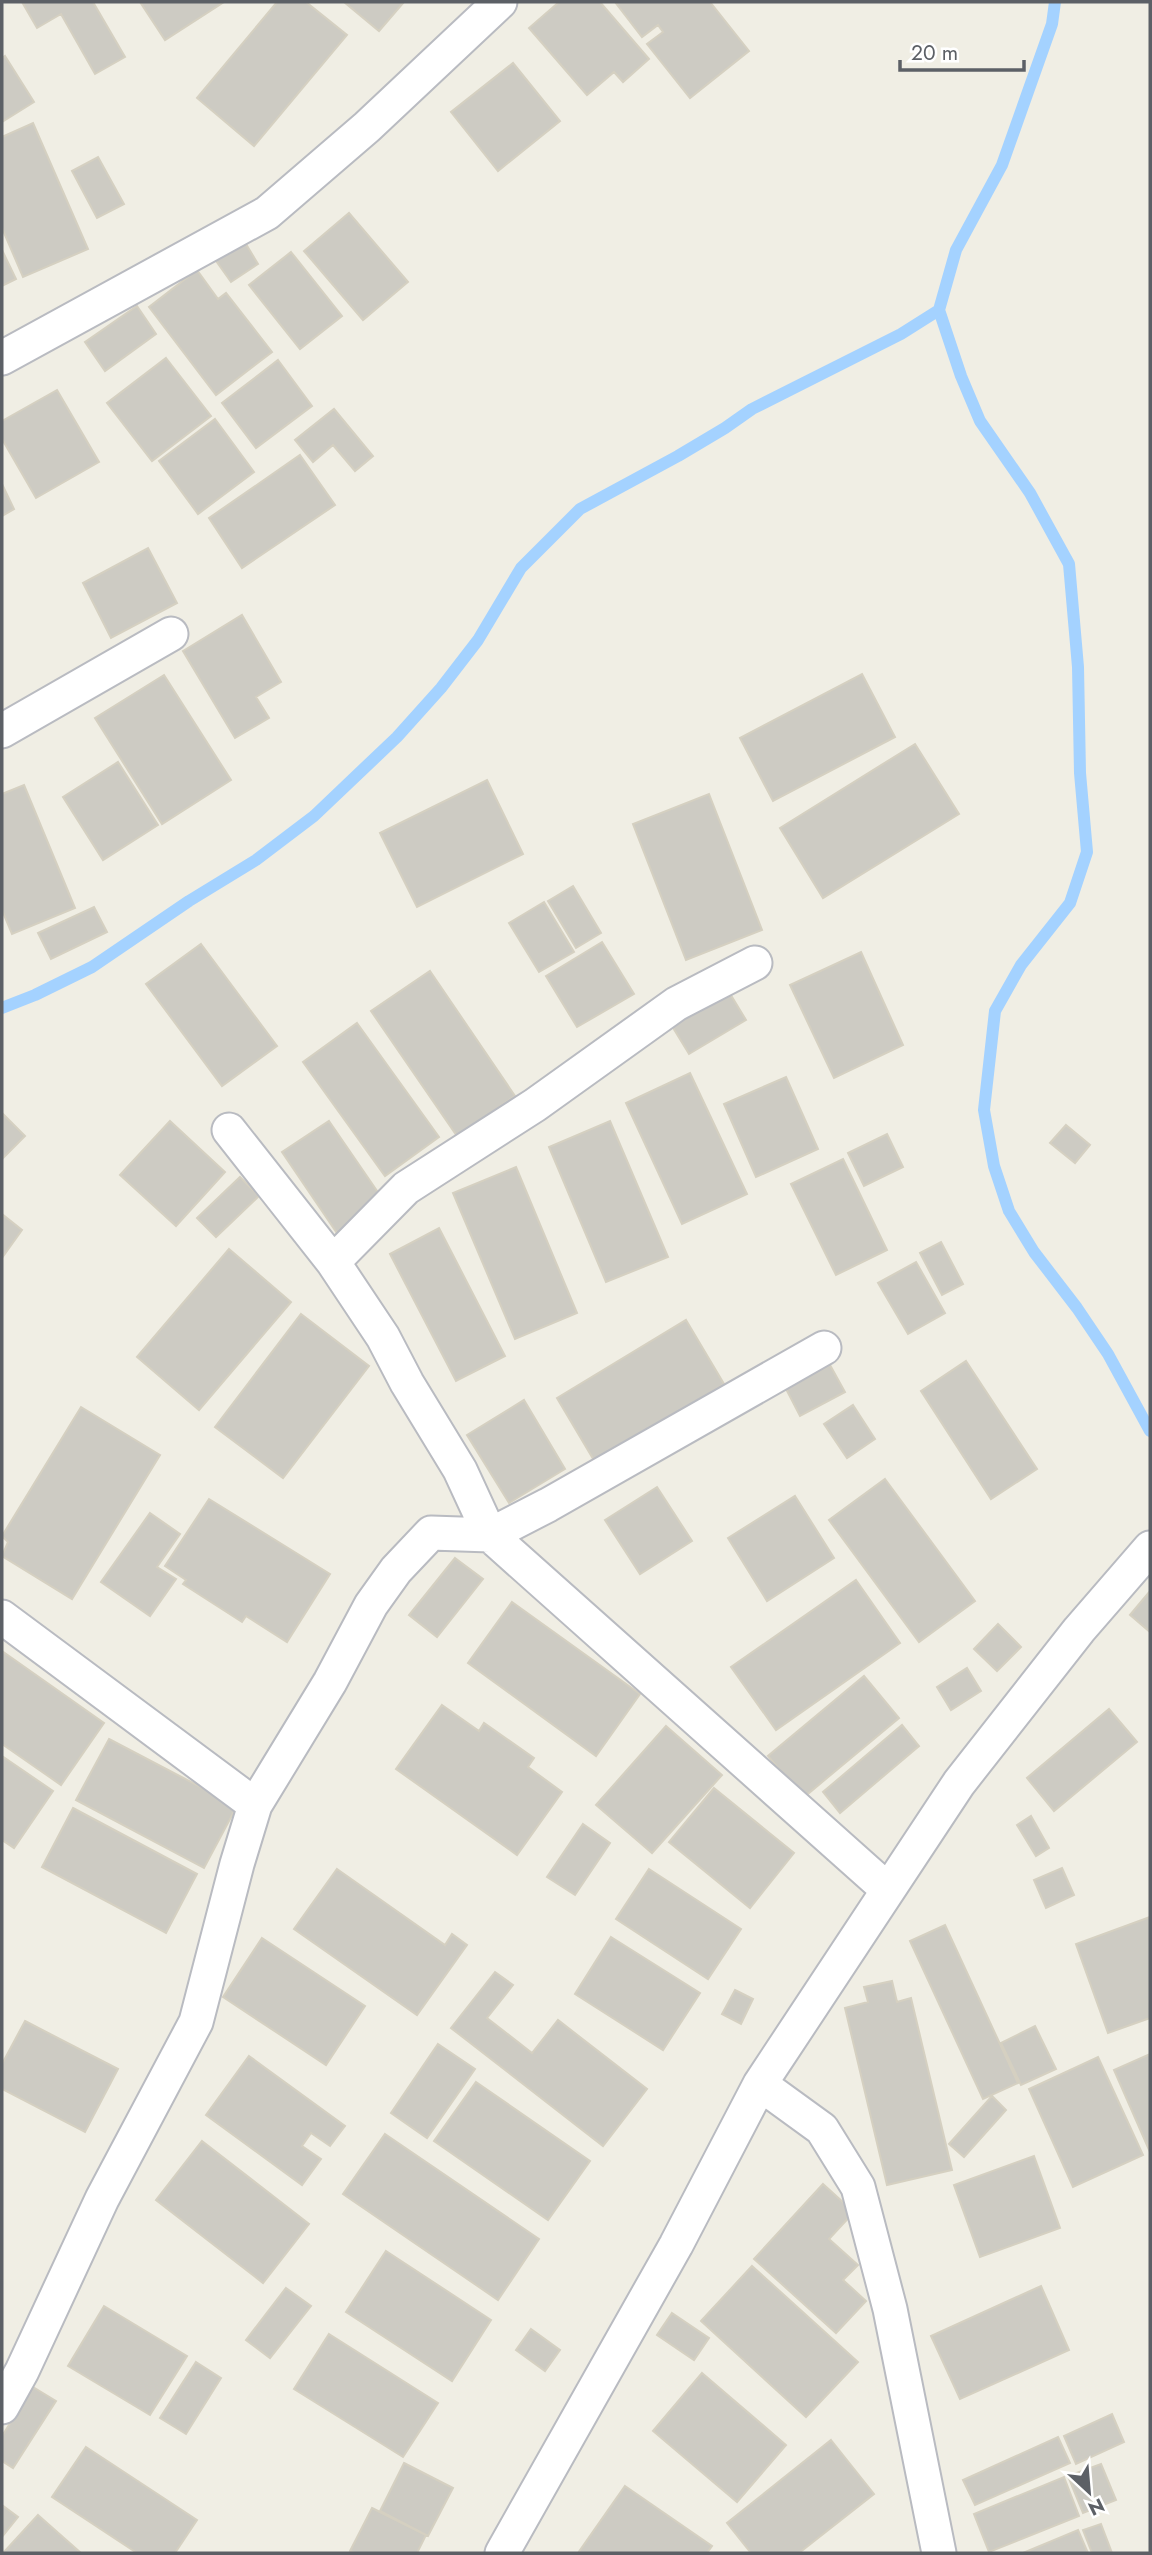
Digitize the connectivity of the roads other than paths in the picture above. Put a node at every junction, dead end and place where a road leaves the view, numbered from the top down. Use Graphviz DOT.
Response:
graph roads {
  1 [pos="500,2"];
  2 [pos="2,357"];
  3 [pos="171,634"];
  4 [pos="2,731"];
  5 [pos="755,963"];
  6 [pos="229,1130"];
  7 [pos="333,1262"];
  8 [pos="824,1348"];
  9 [pos="490,1535"];
  10 [pos="1150,1548"];
  11 [pos="2,1617"];
  12 [pos="255,1805"];
  13 [pos="888,1890"];
  14 [pos="760,2084"];
  15 [pos="2,2407"];
  16 [pos="502,2553"];
  17 [pos="939,2553"];
  1 -- 2 [label="street"];
  3 -- 4 [label="street"];
  5 -- 7 [label="street"];
  6 -- 7 [label="street"];
  7 -- 9 [label="street"];
  8 -- 9 [label="street"];
  9 -- 12 [label="street"];
  9 -- 13 [label="street"];
  10 -- 13 [label="street"];
  11 -- 12 [label="street"];
  12 -- 15 [label="street"];
  13 -- 14 [label="street"];
  14 -- 16 [label="street"];
  14 -- 17 [label="street"];
}
